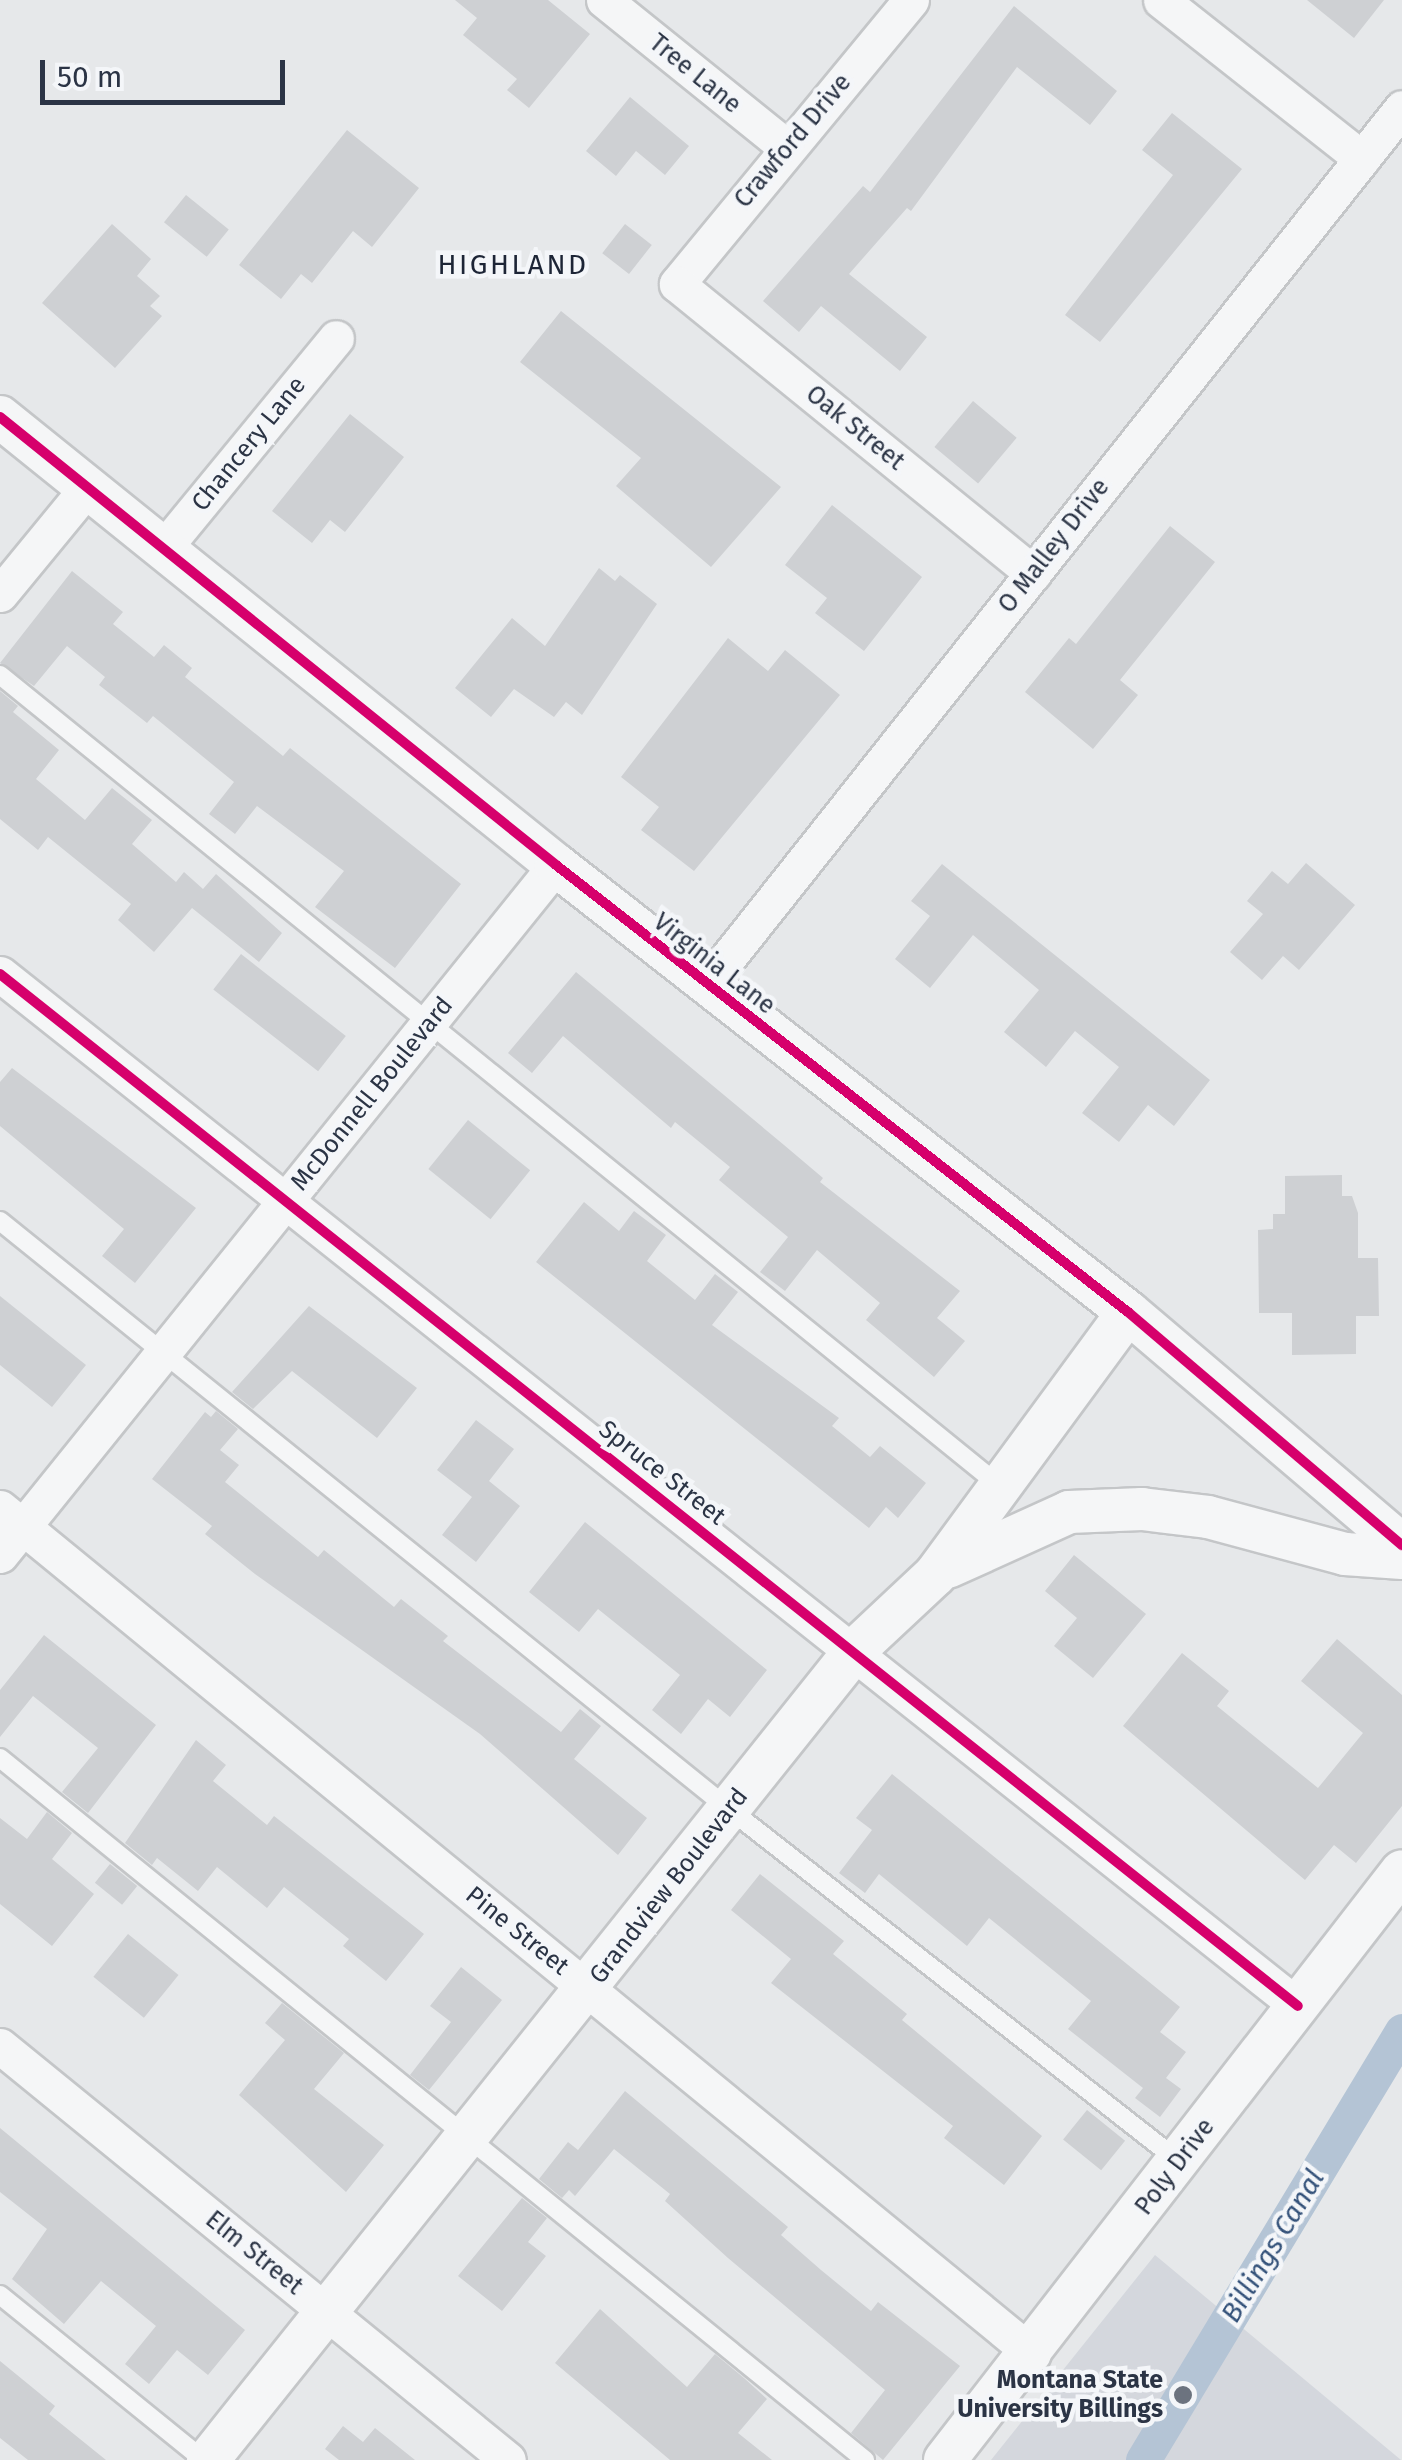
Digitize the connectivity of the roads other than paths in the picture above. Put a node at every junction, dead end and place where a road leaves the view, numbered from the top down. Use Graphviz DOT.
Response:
graph roads {
  1 [pos="604,0"];
  2 [pos="911,0"];
  3 [pos="1161,0"];
  4 [pos="1402,108"];
  5 [pos="786,148"];
  6 [pos="1362,159"];
  7 [pos="677,284"];
  8 [pos="336,338"];
  9 [pos="0,417"];
  10 [pos="87,488"];
  11 [pos="162,550"];
  12 [pos="1033,572"];
  13 [pos="0,594"];
  14 [pos="0,674"];
  15 [pos="556,866"];
  16 [pos="0,974"];
  17 [pos="707,984"];
  18 [pos="427,1025"];
  19 [pos="283,1204"];
  20 [pos="0,1221"];
  21 [pos="1128,1312"];
  22 [pos="163,1353"];
  23 [pos="1000,1486"];
  24 [pos="11,1518"];
  25 [pos="1402,1545"];
  26 [pos="0,1555"];
  27 [pos="1402,1558"];
  28 [pos="935,1575"];
  29 [pos="856,1649"];
  30 [pos="0,1758"];
  31 [pos="730,1809"];
  32 [pos="1402,1872"];
  33 [pos="588,1989"];
  34 [pos="1298,2006"];
  35 [pos="0,2046"];
  36 [pos="469,2135"];
  37 [pos="1180,2162"];
  38 [pos="0,2295"];
  39 [pos="326,2312"];
  40 [pos="1033,2354"];
  41 [pos="206,2460"];
  42 [pos="508,2460"];
  43 [pos="865,2460"];
  44 [pos="945,2460"];
  1 -- 5 [label="street, Tree Lane"];
  2 -- 5 [label="street, Crawford Drive"];
  3 -- 6 [label="street"];
  4 -- 6 [label="street, O Malley Drive"];
  5 -- 7 [label="street, Crawford Drive"];
  6 -- 12 [label="street, O Malley Drive"];
  7 -- 12 [label="street, Oak Street"];
  8 -- 11 [label="street, Chancery Lane"];
  9 -- 10 [label="street, Virginia Lane"];
  10 -- 11 [label="street, Virginia Lane"];
  10 -- 13 [label="street"];
  11 -- 15 [label="street, Virginia Lane"];
  12 -- 17 [label="street, O Malley Drive"];
  14 -- 18 [label="lane"];
  15 -- 17 [label="street, Virginia Lane"];
  15 -- 18 [label="street, McDonnell Boulevard"];
  16 -- 19 [label="street, Spruce Street"];
  17 -- 21 [label="street, Virginia Lane"];
  18 -- 19 [label="street, McDonnell Boulevard"];
  18 -- 23 [label="lane"];
  19 -- 22 [label="street, McDonnell Boulevard"];
  19 -- 29 [label="street, Spruce Street"];
  20 -- 22 [label="lane"];
  21 -- 23 [label="street, Grandview Boulevard"];
  21 -- 25 [label="street, Virginia Lane"];
  22 -- 24 [label="street, McDonnell Boulevard"];
  22 -- 31 [label="lane"];
  23 -- 28 [label="street, Grandview Boulevard"];
  24 -- 26 [label="street, McDonnell Boulevard"];
  24 -- 33 [label="street, Pine Street"];
  27 -- 28 [label="street"];
  28 -- 29 [label="street, Grandview Boulevard"];
  29 -- 31 [label="street, Grandview Boulevard"];
  29 -- 34 [label="street, Spruce Street"];
  30 -- 36 [label="lane"];
  31 -- 33 [label="street, Grandview Boulevard"];
  31 -- 37 [label="lane"];
  32 -- 34 [label="street, Poly Drive"];
  33 -- 36 [label="street, Grandview Boulevard"];
  33 -- 40 [label="street, Pine Street"];
  34 -- 37 [label="street, Poly Drive"];
  35 -- 39 [label="street, Elm Street"];
  36 -- 39 [label="street, Grandview Boulevard"];
  36 -- 43 [label="lane"];
  37 -- 40 [label="street, Poly Drive"];
  38 -- 41 [label="lane"];
  39 -- 41 [label="street, Grandview Boulevard"];
  39 -- 42 [label="street, Elm Street"];
  40 -- 44 [label="street, Poly Drive"];
}
